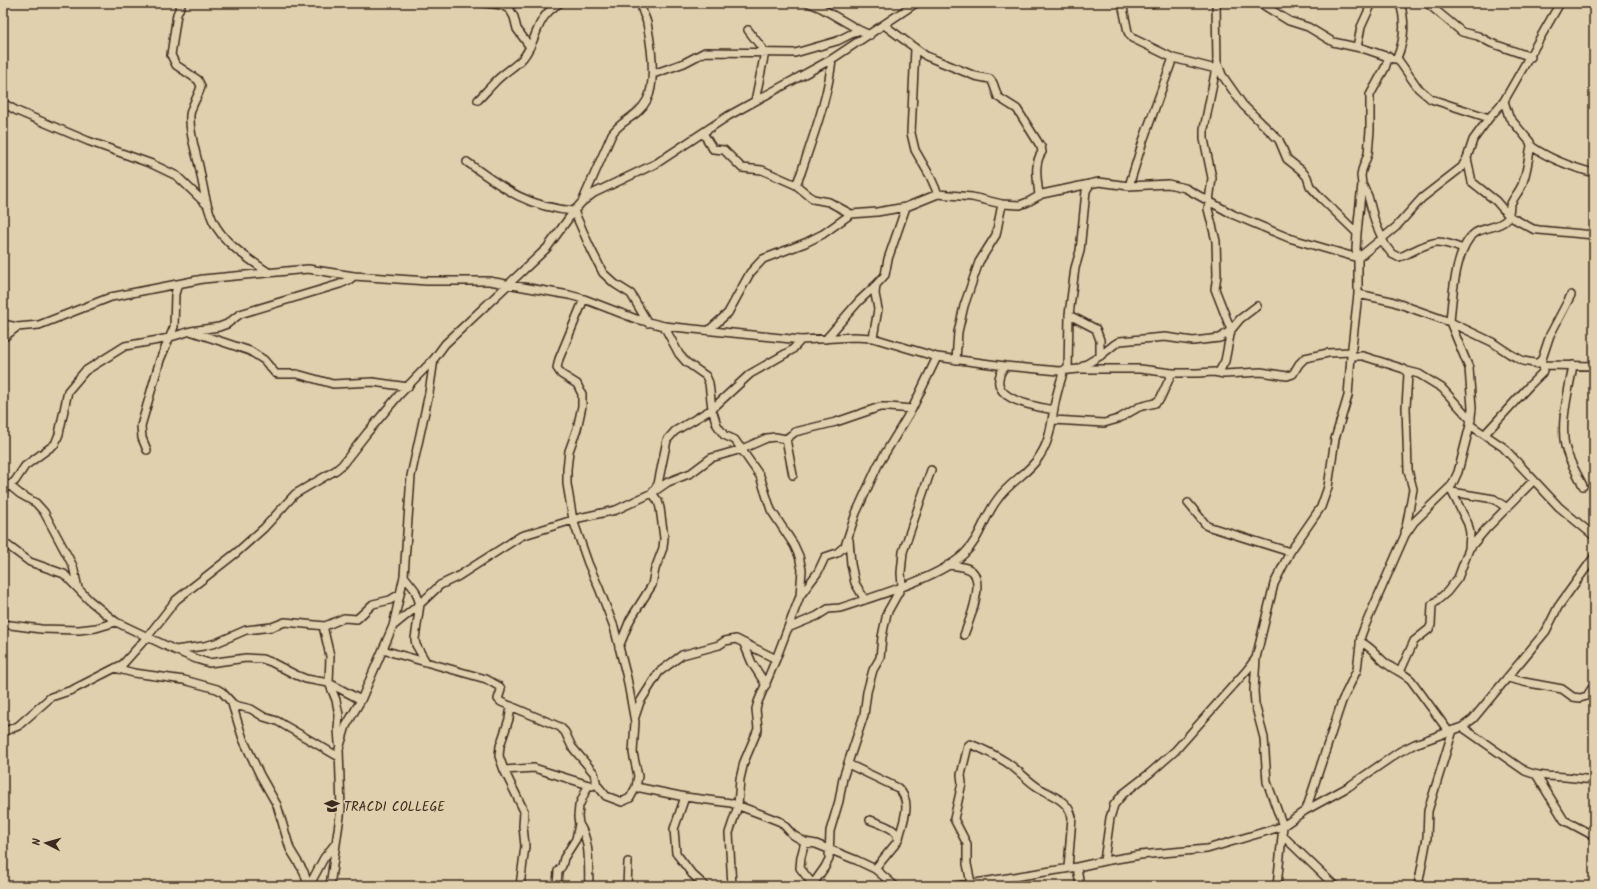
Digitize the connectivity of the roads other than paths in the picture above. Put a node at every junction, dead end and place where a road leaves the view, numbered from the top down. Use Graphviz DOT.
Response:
graph roads {
  1 [pos="182,3"];
  2 [pos="484,3"];
  3 [pos="560,3"];
  4 [pos="642,3"];
  5 [pos="809,3"];
  6 [pos="916,3"];
  7 [pos="1122,3"];
  8 [pos="1145,3"];
  9 [pos="1153,3"];
  10 [pos="1216,3"];
  11 [pos="1260,3"];
  12 [pos="1372,3"];
  13 [pos="1400,3"];
  14 [pos="1427,3"];
  15 [pos="1560,3"];
  16 [pos="884,25"];
  17 [pos="748,30"];
  18 [pos="859,30"];
  19 [pos="870,35"];
  20 [pos="530,47"];
  21 [pos="1357,47"];
  22 [pos="915,48"];
  23 [pos="765,52"];
  24 [pos="1389,56"];
  25 [pos="1531,56"];
  26 [pos="1173,58"];
  27 [pos="1397,58"];
  28 [pos="832,59"];
  29 [pos="1217,66"];
  30 [pos="652,74"];
  31 [pos="478,100"];
  32 [pos="755,101"];
  33 [pos="1504,101"];
  34 [pos="3,103"];
  35 [pos="1489,118"];
  36 [pos="703,133"];
  37 [pos="1531,146"];
  38 [pos="1467,158"];
  39 [pos="467,162"];
  40 [pos="1594,173"];
  41 [pos="1090,184"];
  42 [pos="1362,184"];
  43 [pos="796,185"];
  44 [pos="1129,186"];
  45 [pos="938,194"];
  46 [pos="1039,196"];
  47 [pos="582,202"];
  48 [pos="1209,202"];
  49 [pos="1002,204"];
  50 [pos="208,205"];
  51 [pos="906,207"];
  52 [pos="574,211"];
  53 [pos="851,214"];
  54 [pos="1509,216"];
  55 [pos="1357,233"];
  56 [pos="1594,235"];
  57 [pos="1382,238"];
  58 [pos="1463,249"];
  59 [pos="1358,258"];
  60 [pos="268,272"];
  61 [pos="354,276"];
  62 [pos="178,284"];
  63 [pos="509,284"];
  64 [pos="876,285"];
  65 [pos="1358,294"];
  66 [pos="1571,295"];
  67 [pos="584,299"];
  68 [pos="1258,306"];
  69 [pos="1069,315"];
  70 [pos="1450,322"];
  71 [pos="648,323"];
  72 [pos="3,324"];
  73 [pos="664,326"];
  74 [pos="17,327"];
  75 [pos="709,330"];
  76 [pos="1232,330"];
  77 [pos="191,331"];
  78 [pos="170,337"];
  79 [pos="3,338"];
  80 [pos="873,338"];
  81 [pos="826,339"];
  82 [pos="801,340"];
  83 [pos="1351,354"];
  84 [pos="1100,356"];
  85 [pos="937,357"];
  86 [pos="434,359"];
  87 [pos="956,360"];
  88 [pos="1541,364"];
  89 [pos="1573,365"];
  90 [pos="1005,366"];
  91 [pos="1594,366"];
  92 [pos="1079,369"];
  93 [pos="1066,370"];
  94 [pos="1407,371"];
  95 [pos="1220,372"];
  96 [pos="1172,373"];
  97 [pos="408,387"];
  98 [pos="712,409"];
  99 [pos="912,409"];
  100 [pos="1054,410"];
  101 [pos="1053,420"];
  102 [pos="1470,422"];
  103 [pos="1485,434"];
  104 [pos="786,438"];
  105 [pos="742,449"];
  106 [pos="147,450"];
  107 [pos="931,470"];
  108 [pos="793,475"];
  109 [pos="1534,480"];
  110 [pos="1583,486"];
  111 [pos="6,488"];
  112 [pos="1451,490"];
  113 [pos="652,493"];
  114 [pos="1188,503"];
  115 [pos="1507,508"];
  116 [pos="573,520"];
  117 [pos="1405,535"];
  118 [pos="1594,536"];
  119 [pos="849,538"];
  120 [pos="3,542"];
  121 [pos="1469,549"];
  122 [pos="1290,552"];
  123 [pos="1594,557"];
  124 [pos="948,565"];
  125 [pos="404,576"];
  126 [pos="902,586"];
  127 [pos="78,588"];
  128 [pos="400,594"];
  129 [pos="800,596"];
  130 [pos="865,600"];
  131 [pos="420,604"];
  132 [pos="116,622"];
  133 [pos="3,624"];
  134 [pos="323,626"];
  135 [pos="393,626"];
  136 [pos="788,628"];
  137 [pos="964,635"];
  138 [pos="148,636"];
  139 [pos="1360,642"];
  140 [pos="744,644"];
  141 [pos="619,648"];
  142 [pos="175,650"];
  143 [pos="383,650"];
  144 [pos="1256,658"];
  145 [pos="776,659"];
  146 [pos="426,662"];
  147 [pos="114,668"];
  148 [pos="1400,672"];
  149 [pos="1508,678"];
  150 [pos="329,683"];
  151 [pos="766,685"];
  152 [pos="1594,685"];
  153 [pos="361,700"];
  154 [pos="232,704"];
  155 [pos="510,706"];
  156 [pos="634,719"];
  157 [pos="1462,727"];
  158 [pos="1451,731"];
  159 [pos="3,732"];
  160 [pos="339,749"];
  161 [pos="339,757"];
  162 [pos="848,764"];
  163 [pos="504,770"];
  164 [pos="1537,776"];
  165 [pos="1591,780"];
  166 [pos="593,785"];
  167 [pos="636,787"];
  168 [pos="1594,787"];
  169 [pos="685,797"];
  170 [pos="738,806"];
  171 [pos="1306,810"];
  172 [pos="870,820"];
  173 [pos="579,824"];
  174 [pos="1283,826"];
  175 [pos="1283,836"];
  176 [pos="1594,836"];
  177 [pos="899,838"];
  178 [pos="804,842"];
  179 [pos="336,844"];
  180 [pos="830,850"];
  181 [pos="1104,861"];
  182 [pos="628,862"];
  183 [pos="1077,867"];
  184 [pos="1068,868"];
  185 [pos="875,869"];
  186 [pos="971,883"];
  187 [pos="814,885"];
  188 [pos="309,886"];
  189 [pos="330,886"];
  190 [pos="520,886"];
  191 [pos="557,886"];
  192 [pos="589,886"];
  193 [pos="627,886"];
  194 [pos="705,886"];
  195 [pos="732,886"];
  196 [pos="894,886"];
  197 [pos="956,886"];
  198 [pos="1080,886"];
  199 [pos="1277,886"];
  200 [pos="1335,886"];
  201 [pos="1418,886"];
  1 -- 50 [label="street"];
  2 -- 20 [label="street"];
  3 -- 20 [label="street"];
  4 -- 30 [label="street"];
  5 -- 18 [label="street"];
  6 -- 16 [label="street"];
  7 -- 26 [label="street"];
  8 -- 9 [label="street"];
  10 -- 29 [label="street"];
  11 -- 21 [label="street"];
  12 -- 21 [label="street"];
  13 -- 27 [label="street"];
  14 -- 25 [label="street"];
  15 -- 25 [label="street"];
  16 -- 19 [label="street"];
  16 -- 22 [label="street"];
  17 -- 23 [label="street"];
  18 -- 19 [label="street"];
  18 -- 23 [label="street"];
  19 -- 28 [label="street"];
  20 -- 31 [label="street"];
  21 -- 24 [label="street"];
  22 -- 45 [label="street"];
  22 -- 46 [label="street"];
  23 -- 30 [label="street"];
  23 -- 32 [label="street"];
  24 -- 27 [label="street"];
  24 -- 42 [label="street"];
  25 -- 33 [label="street"];
  26 -- 29 [label="street"];
  26 -- 44 [label="street"];
  27 -- 35 [label="street"];
  28 -- 32 [label="street"];
  28 -- 43 [label="street"];
  29 -- 48 [label="street"];
  29 -- 55 [label="street"];
  30 -- 47 [label="street"];
  32 -- 36 [label="street"];
  33 -- 35 [label="street"];
  33 -- 37 [label="street"];
  34 -- 50 [label="street"];
  35 -- 38 [label="street"];
  36 -- 43 [label="street"];
  36 -- 47 [label="street"];
  37 -- 40 [label="street"];
  37 -- 54 [label="street"];
  38 -- 54 [label="street"];
  38 -- 57 [label="street"];
  39 -- 52 [label="street"];
  41 -- 44 [label="street"];
  41 -- 46 [label="street"];
  41 -- 69 [label="street"];
  42 -- 55 [label="street"];
  42 -- 57 [label="street"];
  43 -- 53 [label="street"];
  44 -- 48 [label="street"];
  45 -- 49 [label="street"];
  45 -- 51 [label="street"];
  46 -- 49 [label="street"];
  47 -- 52 [label="street"];
  48 -- 59 [label="street"];
  48 -- 76 [label="street"];
  49 -- 87 [label="street"];
  50 -- 60 [label="street"];
  51 -- 53 [label="street"];
  51 -- 64 [label="street"];
  52 -- 63 [label="street"];
  52 -- 71 [label="street"];
  53 -- 75 [label="street"];
  54 -- 56 [label="street"];
  54 -- 58 [label="street"];
  55 -- 59 [label="street"];
  57 -- 58 [label="street"];
  57 -- 59 [label="street"];
  58 -- 70 [label="street"];
  59 -- 65 [label="street"];
  60 -- 61 [label="street"];
  60 -- 62 [label="street"];
  61 -- 63 [label="street"];
  61 -- 77 [label="street"];
  62 -- 74 [label="street"];
  62 -- 78 [label="street"];
  63 -- 67 [label="street"];
  63 -- 86 [label="street"];
  64 -- 80 [label="street"];
  64 -- 81 [label="street"];
  65 -- 70 [label="street"];
  65 -- 83 [label="street"];
  66 -- 88 [label="street"];
  67 -- 71 [label="street"];
  67 -- 116 [label="street"];
  68 -- 76 [label="street"];
  69 -- 84 [label="street"];
  69 -- 93 [label="street"];
  70 -- 88 [label="street"];
  70 -- 102 [label="street"];
  71 -- 73 [label="street"];
  72 -- 74 [label="street"];
  73 -- 75 [label="street"];
  73 -- 98 [label="street"];
  74 -- 79 [label="street"];
  75 -- 82 [label="street"];
  76 -- 84 [label="street"];
  76 -- 95 [label="street"];
  77 -- 78 [label="street"];
  77 -- 97 [label="street"];
  78 -- 106 [label="street"];
  78 -- 111 [label="street"];
  80 -- 81 [label="street"];
  80 -- 85 [label="street"];
  81 -- 82 [label="street"];
  82 -- 98 [label="street"];
  83 -- 94 [label="street"];
  83 -- 95 [label="street"];
  83 -- 122 [label="street"];
  84 -- 92 [label="street"];
  85 -- 87 [label="street"];
  85 -- 99 [label="street"];
  86 -- 97 [label="street"];
  86 -- 125 [label="street"];
  87 -- 90 [label="street"];
  88 -- 89 [label="street"];
  88 -- 103 [label="street"];
  89 -- 91 [label="street"];
  89 -- 110 [label="street"];
  90 -- 93 [label="street"];
  90 -- 100 [label="street"];
  92 -- 93 [label="street"];
  92 -- 96 [label="street"];
  93 -- 100 [label="street"];
  94 -- 102 [label="street"];
  94 -- 117 [label="street"];
  95 -- 96 [label="street"];
  96 -- 101 [label="street"];
  97 -- 138 [label="street"];
  98 -- 105 [label="street"];
  98 -- 113 [label="street"];
  99 -- 104 [label="street"];
  99 -- 119 [label="street"];
  100 -- 101 [label="street"];
  101 -- 124 [label="street"];
  102 -- 103 [label="street"];
  102 -- 112 [label="street"];
  103 -- 109 [label="street"];
  104 -- 105 [label="street"];
  104 -- 108 [label="street"];
  105 -- 113 [label="street"];
  105 -- 129 [label="street"];
  107 -- 126 [label="street"];
  109 -- 115 [label="street"];
  109 -- 118 [label="street"];
  111 -- 127 [label="street"];
  112 -- 115 [label="street"];
  112 -- 117 [label="street"];
  112 -- 121 [label="street"];
  113 -- 116 [label="street"];
  113 -- 141 [label="street"];
  114 -- 122 [label="street"];
  115 -- 121 [label="street"];
  116 -- 131 [label="street"];
  116 -- 141 [label="street"];
  117 -- 139 [label="street"];
  119 -- 129 [label="street"];
  119 -- 130 [label="street"];
  120 -- 127 [label="street"];
  121 -- 148 [label="street"];
  122 -- 144 [label="street"];
  123 -- 149 [label="street"];
  124 -- 126 [label="street"];
  124 -- 137 [label="street"];
  125 -- 128 [label="street"];
  125 -- 131 [label="street"];
  126 -- 130 [label="street"];
  126 -- 162 [label="street"];
  127 -- 132 [label="street"];
  128 -- 134 [label="street"];
  128 -- 135 [label="street"];
  129 -- 136 [label="street"];
  130 -- 136 [label="street"];
  131 -- 135 [label="street"];
  131 -- 146 [label="street"];
  132 -- 133 [label="street"];
  132 -- 138 [label="street"];
  134 -- 142 [label="street"];
  134 -- 150 [label="street"];
  135 -- 143 [label="street"];
  136 -- 145 [label="street"];
  138 -- 142 [label="street"];
  138 -- 147 [label="street"];
  139 -- 148 [label="street"];
  139 -- 171 [label="street"];
  140 -- 145 [label="street"];
  140 -- 151 [label="street"];
  140 -- 156 [label="street"];
  141 -- 156 [label="street"];
  142 -- 150 [label="street"];
  143 -- 146 [label="street"];
  143 -- 153 [label="street"];
  144 -- 174 [label="street"];
  144 -- 181 [label="street"];
  145 -- 151 [label="street"];
  146 -- 155 [label="street"];
  147 -- 154 [label="street"];
  147 -- 159 [label="street"];
  148 -- 158 [label="street"];
  149 -- 152 [label="street"];
  149 -- 157 [label="street"];
  150 -- 153 [label="street"];
  150 -- 160 [label="street"];
  151 -- 170 [label="street"];
  153 -- 160 [label="street"];
  154 -- 161 [label="street"];
  154 -- 188 [label="street"];
  155 -- 163 [label="street"];
  155 -- 166 [label="street"];
  156 -- 167 [label="street"];
  157 -- 158 [label="street"];
  157 -- 164 [label="street"];
  158 -- 171 [label="street"];
  158 -- 201 [label="street"];
  160 -- 161 [label="street"];
  161 -- 179 [label="street"];
  162 -- 177 [label="street"];
  162 -- 180 [label="street"];
  163 -- 166 [label="street"];
  163 -- 190 [label="street"];
  164 -- 165 [label="street"];
  164 -- 176 [label="street"];
  165 -- 168 [label="street"];
  166 -- 167 [label="street"];
  166 -- 173 [label="street"];
  167 -- 169 [label="street"];
  169 -- 170 [label="street"];
  169 -- 194 [label="street"];
  170 -- 178 [label="street"];
  170 -- 195 [label="street"];
  171 -- 174 [label="street"];
  172 -- 177 [label="street"];
  173 -- 191 [label="street"];
  173 -- 192 [label="street"];
  174 -- 175 [label="street"];
  174 -- 181 [label="street"];
  175 -- 199 [label="street"];
  175 -- 200 [label="street"];
  177 -- 185 [label="street"];
  178 -- 180 [label="street"];
  178 -- 187 [label="street"];
  179 -- 188 [label="street"];
  179 -- 189 [label="street"];
  180 -- 185 [label="street"];
  180 -- 187 [label="street"];
  181 -- 183 [label="street"];
  182 -- 193 [label="street"];
  183 -- 184 [label="street"];
  183 -- 198 [label="street"];
  184 -- 186 [label="street"];
  184 -- 186 [label="street"];
  185 -- 196 [label="street"];
  186 -- 197 [label="street"];
}
